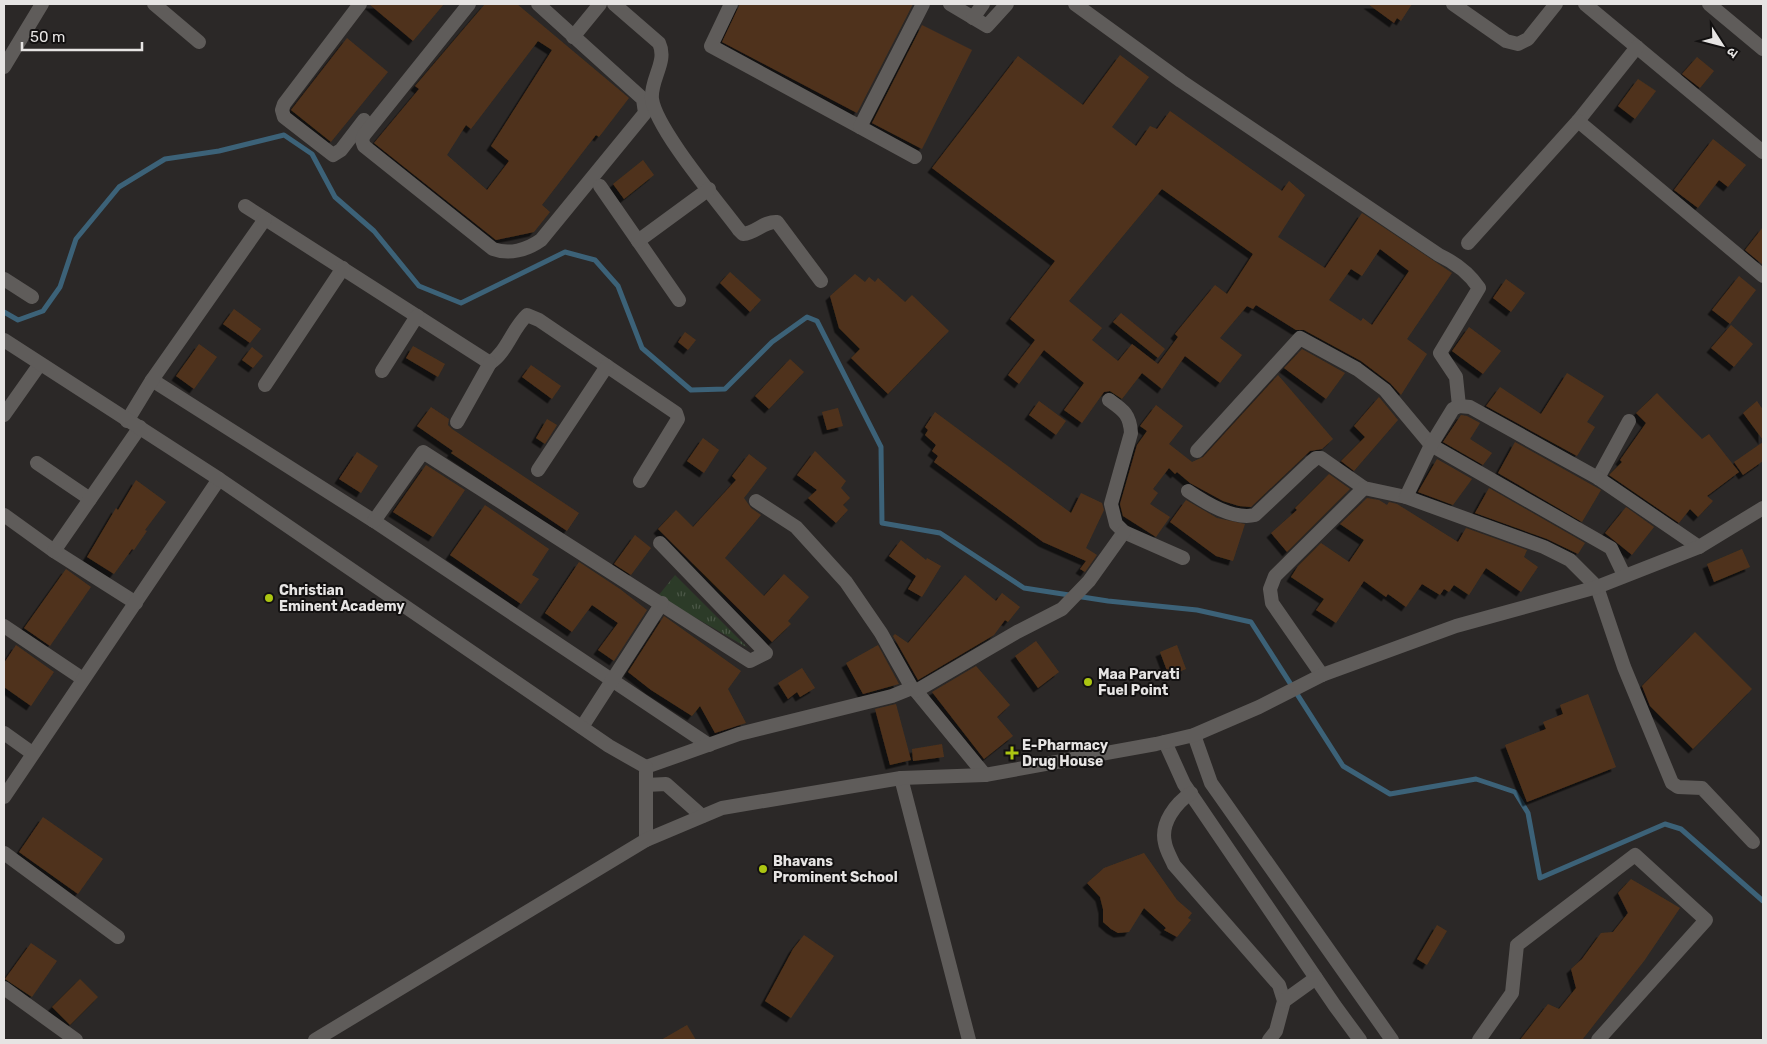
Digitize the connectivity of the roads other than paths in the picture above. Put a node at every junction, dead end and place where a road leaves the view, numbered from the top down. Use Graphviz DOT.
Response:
graph roads {
  1 [pos="42,4"];
  2 [pos="154,4"];
  3 [pos="360,4"];
  4 [pos="456,4"];
  5 [pos="469,4"];
  6 [pos="538,4"];
  7 [pos="600,4"];
  8 [pos="614,4"];
  9 [pos="731,4"];
  10 [pos="923,4"];
  11 [pos="950,4"];
  12 [pos="983,4"];
  13 [pos="1006,4"];
  14 [pos="1075,4"];
  15 [pos="1453,4"];
  16 [pos="1556,4"];
  17 [pos="1585,4"];
  18 [pos="1709,4"];
  19 [pos="974,18"];
  20 [pos="573,37"];
  21 [pos="200,42"];
  22 [pos="1637,47"];
  23 [pos="9,49"];
  24 [pos="1763,49"];
  25 [pos="4,67"];
  26 [pos="1578,121"];
  27 [pos="860,127"];
  28 [pos="1763,152"];
  29 [pos="915,157"];
  30 [pos="600,186"];
  31 [pos="709,189"];
  32 [pos="245,206"];
  33 [pos="265,219"];
  34 [pos="638,241"];
  35 [pos="1468,243"];
  36 [pos="344,268"];
  37 [pos="1763,276"];
  38 [pos="4,279"];
  39 [pos="822,281"];
  40 [pos="32,297"];
  41 [pos="679,300"];
  42 [pos="417,316"];
  43 [pos="4,340"];
  44 [pos="490,363"];
  45 [pos="40,364"];
  46 [pos="606,366"];
  47 [pos="382,371"];
  48 [pos="152,380"];
  49 [pos="265,385"];
  50 [pos="1109,400"];
  51 [pos="1459,406"];
  52 [pos="4,415"];
  53 [pos="127,421"];
  54 [pos="1629,421"];
  55 [pos="456,422"];
  56 [pos="140,428"];
  57 [pos="1431,444"];
  58 [pos="1197,451"];
  59 [pos="37,463"];
  60 [pos="538,470"];
  61 [pos="1598,478"];
  62 [pos="219,479"];
  63 [pos="640,481"];
  64 [pos="1364,488"];
  65 [pos="1188,491"];
  66 [pos="1406,497"];
  67 [pos="90,499"];
  68 [pos="756,501"];
  69 [pos="1763,508"];
  70 [pos="4,515"];
  71 [pos="374,521"];
  72 [pos="1124,532"];
  73 [pos="660,543"];
  74 [pos="1699,548"];
  75 [pos="54,551"];
  76 [pos="1183,558"];
  77 [pos="1624,575"];
  78 [pos="1597,587"];
  79 [pos="136,603"];
  80 [pos="662,603"];
  81 [pos="4,626"];
  82 [pos="1320,676"];
  83 [pos="83,679"];
  84 [pos="611,679"];
  85 [pos="914,690"];
  86 [pos="582,727"];
  87 [pos="4,733"];
  88 [pos="1194,735"];
  89 [pos="1165,742"];
  90 [pos="709,745"];
  91 [pos="32,752"];
  92 [pos="646,766"];
  93 [pos="985,775"];
  94 [pos="901,778"];
  95 [pos="646,784"];
  96 [pos="1191,793"];
  97 [pos="4,797"];
  98 [pos="702,816"];
  99 [pos="646,840"];
  100 [pos="1753,842"];
  101 [pos="4,853"];
  102 [pos="118,937"];
  103 [pos="1316,978"];
  104 [pos="4,988"];
  105 [pos="1284,1001"];
  106 [pos="76,1040"];
  107 [pos="315,1040"];
  108 [pos="969,1040"];
  109 [pos="1269,1040"];
  110 [pos="1360,1040"];
  111 [pos="1392,1040"];
  112 [pos="1480,1040"];
  113 [pos="1598,1040"];
  1 -- 23 [label="street"];
  2 -- 21 [label="street"];
  3 -- 4 [label="street"];
  5 -- 20 [label="street"];
  6 -- 20 [label="street"];
  7 -- 20 [label="street"];
  8 -- 31 [label="street"];
  9 -- 27 [label="street"];
  10 -- 27 [label="street"];
  11 -- 19 [label="street"];
  12 -- 19 [label="street"];
  13 -- 19 [label="street"];
  14 -- 51 [label="street"];
  15 -- 16 [label="street"];
  17 -- 22 [label="street"];
  18 -- 24 [label="street"];
  22 -- 26 [label="street"];
  22 -- 28 [label="street"];
  23 -- 25 [label="street"];
  26 -- 35 [label="street"];
  26 -- 37 [label="street"];
  27 -- 29 [label="street"];
  30 -- 34 [label="street"];
  31 -- 34 [label="street"];
  31 -- 39 [label="street"];
  32 -- 33 [label="street"];
  33 -- 36 [label="street"];
  33 -- 48 [label="street"];
  34 -- 41 [label="street"];
  36 -- 42 [label="street"];
  36 -- 49 [label="street"];
  38 -- 40 [label="street"];
  42 -- 44 [label="street"];
  42 -- 47 [label="street"];
  43 -- 45 [label="street"];
  44 -- 46 [label="street"];
  44 -- 55 [label="street"];
  45 -- 52 [label="street"];
  45 -- 53 [label="street"];
  46 -- 60 [label="street"];
  46 -- 63 [label="street"];
  48 -- 53 [label="street"];
  48 -- 71 [label="street"];
  50 -- 72 [label="street"];
  51 -- 57 [label="street"];
  51 -- 61 [label="street"];
  53 -- 56 [label="street"];
  54 -- 61 [label="street"];
  56 -- 62 [label="street"];
  56 -- 67 [label="street"];
  57 -- 58 [label="street"];
  57 -- 66 [label="street"];
  57 -- 77 [label="street"];
  59 -- 67 [label="street"];
  61 -- 74 [label="street"];
  62 -- 79 [label="street"];
  62 -- 86 [label="street"];
  64 -- 65 [label="street"];
  64 -- 66 [label="street"];
  64 -- 82 [label="street"];
  66 -- 78 [label="street"];
  67 -- 75 [label="street"];
  68 -- 85 [label="street"];
  69 -- 74 [label="street"];
  70 -- 75 [label="street"];
  71 -- 80 [label="street"];
  71 -- 84 [label="street"];
  72 -- 76 [label="street"];
  72 -- 85 [label="street"];
  73 -- 80 [label="street"];
  74 -- 77 [label="street"];
  75 -- 79 [label="street"];
  77 -- 78 [label="street"];
  78 -- 82 [label="street"];
  78 -- 100 [label="street"];
  79 -- 83 [label="street"];
  80 -- 84 [label="street"];
  81 -- 83 [label="street"];
  82 -- 88 [label="street"];
  83 -- 91 [label="street"];
  84 -- 86 [label="street"];
  84 -- 90 [label="street"];
  85 -- 90 [label="street"];
  85 -- 93 [label="street"];
  86 -- 92 [label="street"];
  87 -- 91 [label="street"];
  88 -- 89 [label="street"];
  88 -- 111 [label="street"];
  89 -- 93 [label="street"];
  89 -- 96 [label="street"];
  90 -- 92 [label="street"];
  91 -- 97 [label="street"];
  92 -- 95 [label="street"];
  93 -- 94 [label="street"];
  94 -- 98 [label="street"];
  94 -- 108 [label="street"];
  95 -- 98 [label="street"];
  95 -- 99 [label="street"];
  96 -- 103 [label="street"];
  96 -- 105 [label="street"];
  98 -- 99 [label="street"];
  99 -- 107 [label="street"];
  101 -- 102 [label="street"];
  103 -- 105 [label="street"];
  103 -- 110 [label="street"];
  104 -- 106 [label="street"];
  105 -- 109 [label="street"];
  112 -- 113 [label="street"];
}
